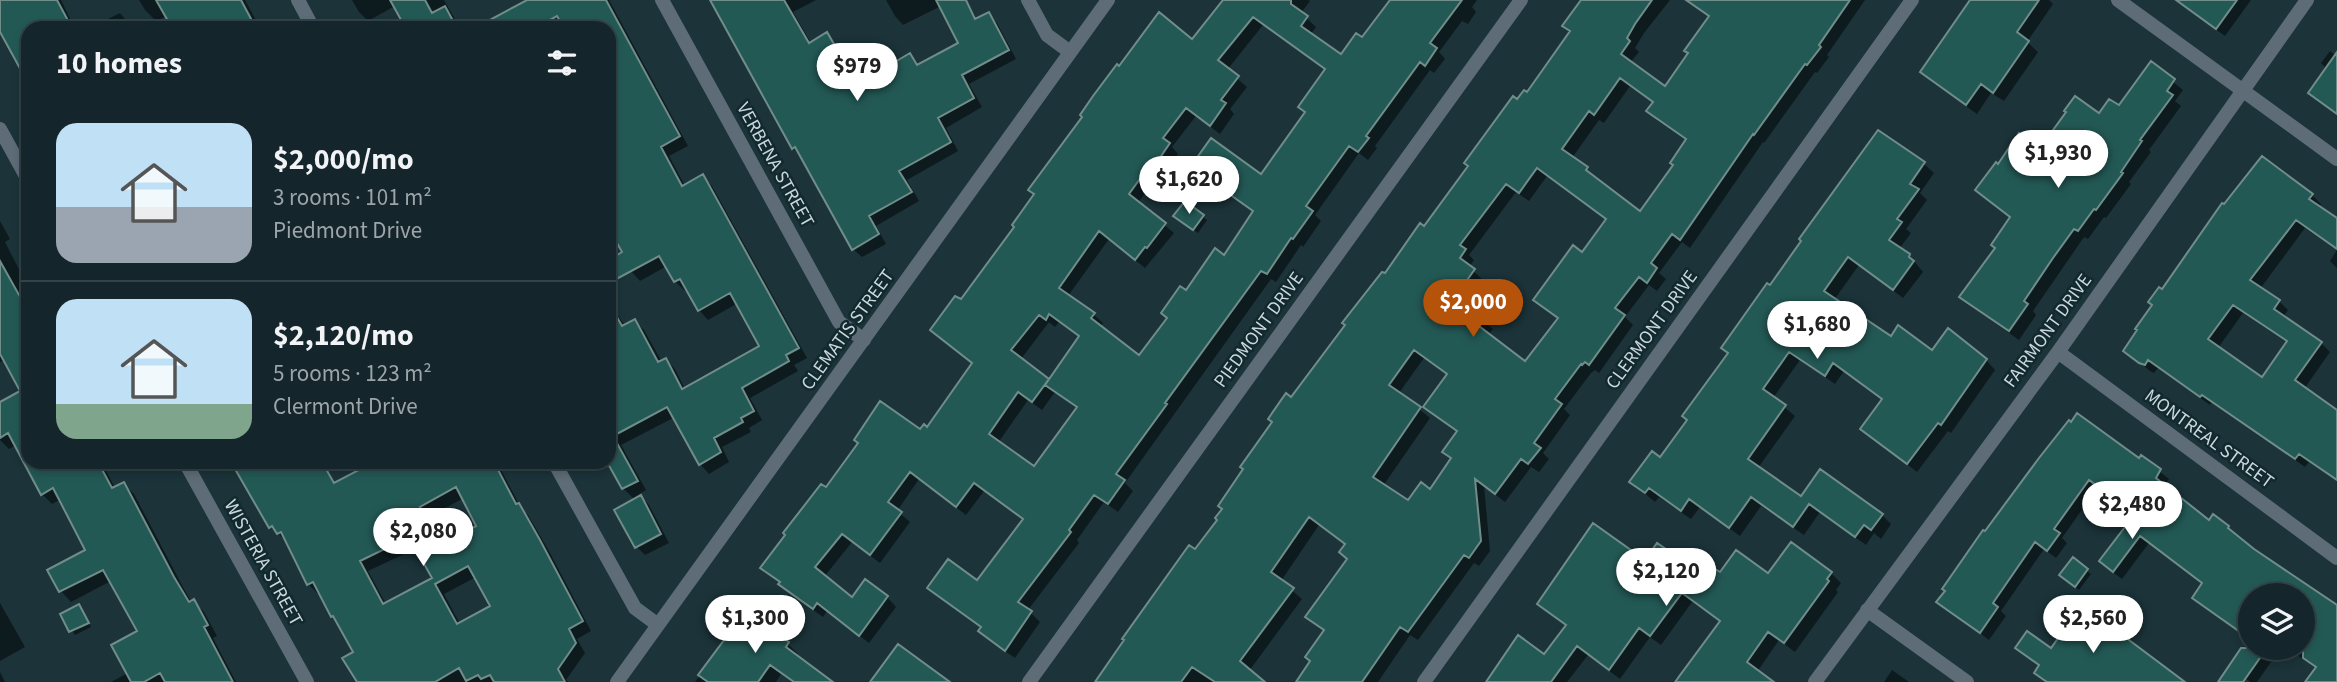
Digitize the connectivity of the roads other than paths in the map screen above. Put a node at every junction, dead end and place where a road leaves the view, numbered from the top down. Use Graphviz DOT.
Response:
graph roads {
  1 [pos="298,0"];
  2 [pos="662,0"];
  3 [pos="1028,0"];
  4 [pos="1108,0"];
  5 [pos="1521,0"];
  6 [pos="1912,0"];
  7 [pos="2118,0"];
  8 [pos="2307,0"];
  9 [pos="309,21"];
  10 [pos="1070,52"];
  11 [pos="2242,90"];
  12 [pos="0,130"];
  13 [pos="2337,159"];
  14 [pos="21,168"];
  15 [pos="864,340"];
  16 [pos="2058,352"];
  17 [pos="189,469"];
  18 [pos="558,469"];
  19 [pos="2337,558"];
  20 [pos="1867,610"];
  21 [pos="658,625"];
  22 [pos="307,682"];
  23 [pos="617,682"];
  24 [pos="1029,682"];
  25 [pos="1424,682"];
  26 [pos="1815,682"];
  27 [pos="1967,682"];
  1 -- 9 [label="street"];
  2 -- 15 [label="street, VERBENA STREET"];
  3 -- 10 [label="street"];
  4 -- 10 [label="street, CLEMATIS STREET"];
  5 -- 24 [label="street, PIEDMONT DRIVE"];
  6 -- 25 [label="street, CLERMONT DRIVE"];
  7 -- 11 [label="street"];
  8 -- 11 [label="street, FAIRMONT DRIVE"];
  10 -- 15 [label="street, CLEMATIS STREET"];
  11 -- 13 [label="street"];
  11 -- 16 [label="street, FAIRMONT DRIVE"];
  12 -- 14 [label="street"];
  15 -- 21 [label="street, CLEMATIS STREET"];
  16 -- 19 [label="street, MONTREAL STREET"];
  16 -- 20 [label="street, FAIRMONT DRIVE"];
  17 -- 22 [label="street, WISTERIA STREET"];
  18 -- 21 [label="street"];
  20 -- 26 [label="street, FAIRMONT DRIVE"];
  20 -- 27 [label="street"];
  21 -- 23 [label="street, CLEMATIS STREET"];
}
